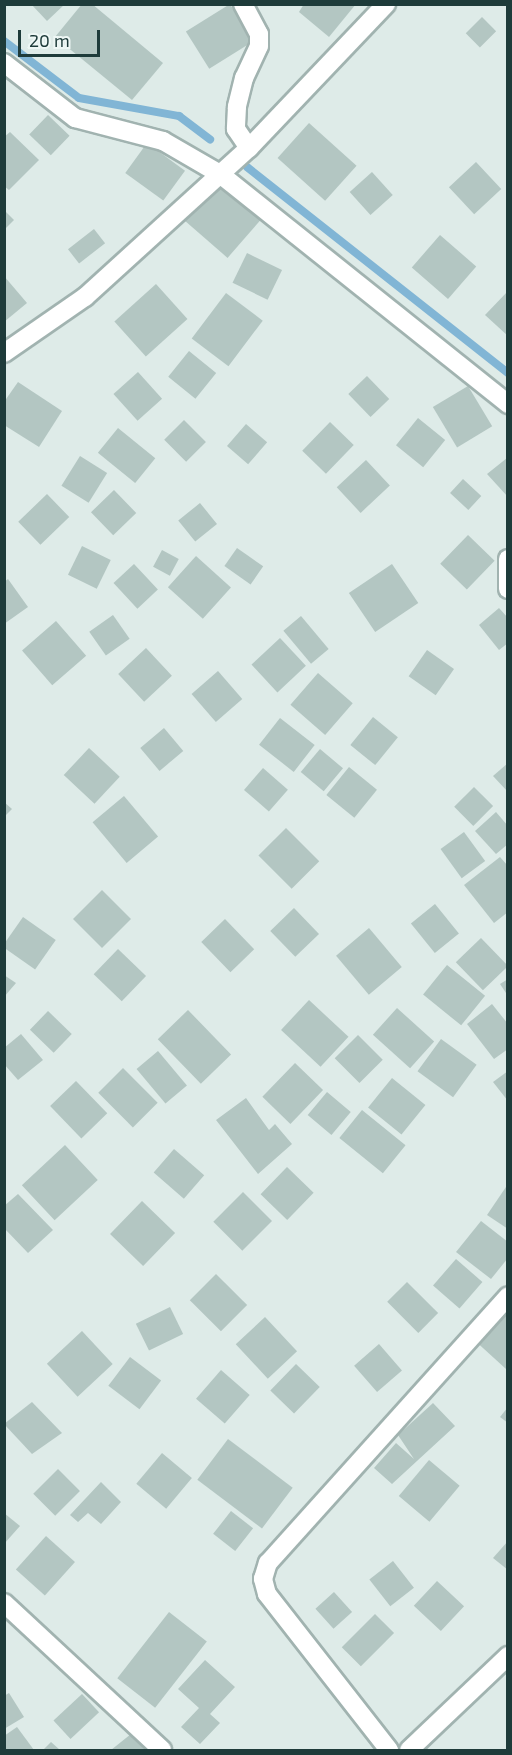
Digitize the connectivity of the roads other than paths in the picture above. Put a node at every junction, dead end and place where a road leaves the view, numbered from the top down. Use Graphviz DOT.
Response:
graph roads {
  1 [pos="243,4"];
  2 [pos="386,4"];
  3 [pos="4,63"];
  4 [pos="249,148"];
  5 [pos="220,174"];
  6 [pos="4,353"];
  7 [pos="507,405"];
  8 [pos="507,559"];
  9 [pos="507,589"];
  10 [pos="507,1296"];
  11 [pos="4,1603"];
  12 [pos="507,1656"];
  13 [pos="162,1750"];
  14 [pos="389,1750"];
  15 [pos="410,1750"];
  1 -- 4 [label="street"];
  2 -- 4 [label="street"];
  3 -- 5 [label="street"];
  4 -- 5 [label="street"];
  5 -- 6 [label="street"];
  5 -- 7 [label="street"];
  8 -- 9 [label="street"];
  10 -- 14 [label="street"];
  11 -- 13 [label="street"];
  12 -- 15 [label="street"];
}
